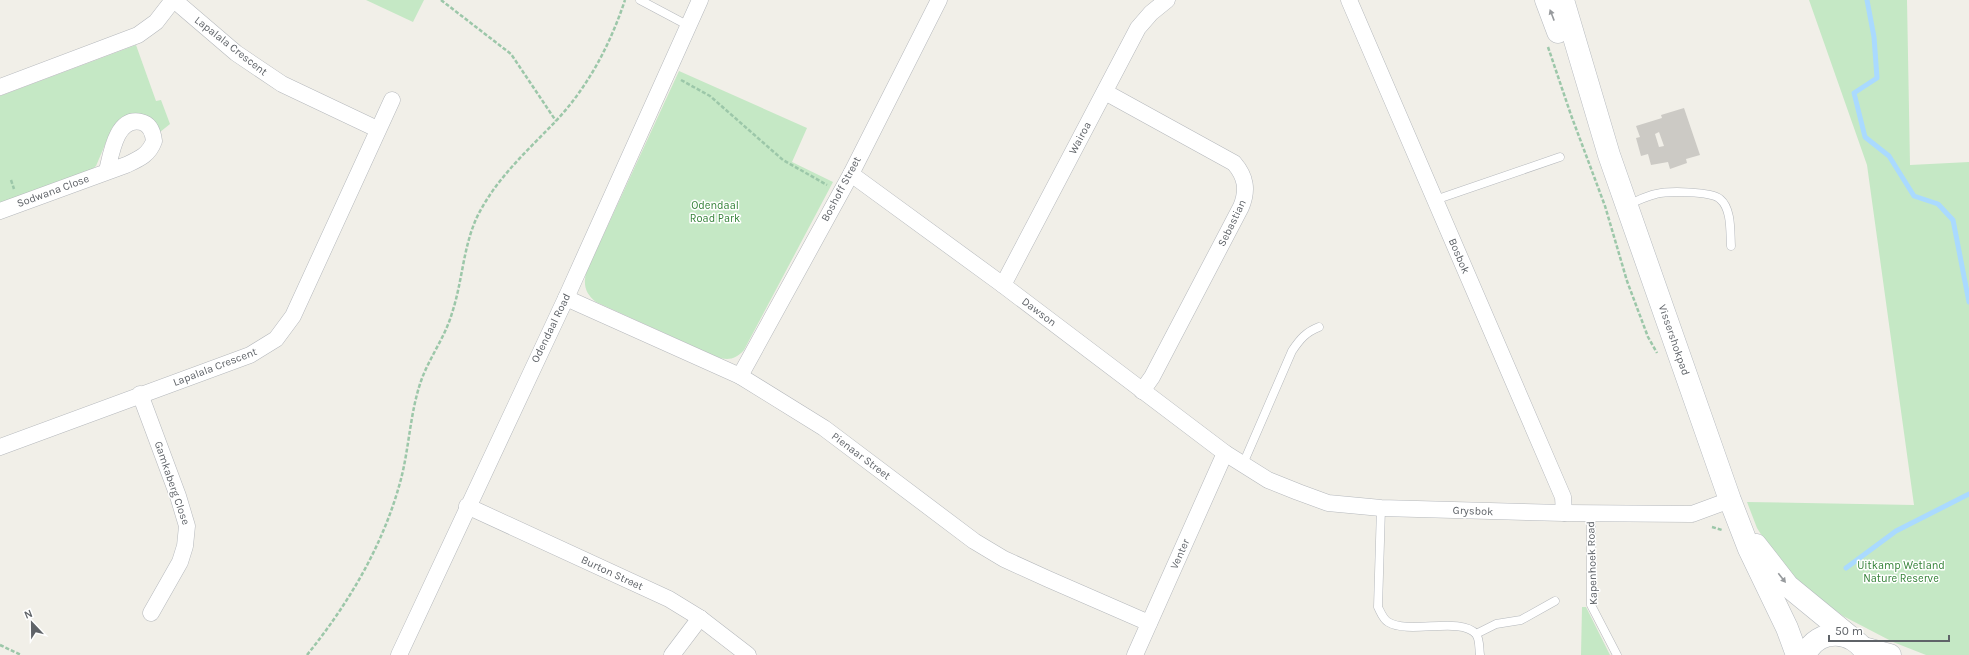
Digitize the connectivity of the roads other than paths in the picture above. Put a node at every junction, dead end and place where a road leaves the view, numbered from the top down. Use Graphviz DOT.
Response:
graph roads {
  1 [pos="173,0"];
  2 [pos="640,0"];
  3 [pos="700,0"];
  4 [pos="940,0"];
  5 [pos="1167,0"];
  6 [pos="1349,0"];
  7 [pos="1546,0"];
  8 [pos="1563,0"];
  9 [pos="689,26"];
  10 [pos="0,87"];
  11 [pos="1104,92"];
  12 [pos="392,100"];
  13 [pos="377,129"];
  14 [pos="1609,154"];
  15 [pos="1560,157"];
  16 [pos="107,171"];
  17 [pos="850,174"];
  18 [pos="1435,200"];
  19 [pos="1627,205"];
  20 [pos="0,211"];
  21 [pos="1730,246"];
  22 [pos="1002,285"];
  23 [pos="566,298"];
  24 [pos="1319,327"];
  25 [pos="740,376"];
  26 [pos="1142,391"];
  27 [pos="140,394"];
  28 [pos="0,447"];
  29 [pos="1225,453"];
  30 [pos="1243,464"];
  31 [pos="1730,500"];
  32 [pos="467,506"];
  33 [pos="1380,508"];
  34 [pos="1564,513"];
  35 [pos="1591,513"];
  36 [pos="1741,525"];
  37 [pos="1556,601"];
  38 [pos="151,613"];
  39 [pos="700,618"];
  40 [pos="1149,623"];
  41 [pos="1476,634"];
  42 [pos="1860,647"];
  43 [pos="399,655"];
  44 [pos="672,655"];
  45 [pos="748,655"];
  46 [pos="1135,655"];
  47 [pos="1480,655"];
  48 [pos="1617,655"];
  49 [pos="1797,655"];
  50 [pos="1805,655"];
  51 [pos="1890,655"];
  1 -- 10 [label="street"];
  1 -- 13 [label="street, Lapalala Crescent"];
  2 -- 9 [label="lane"];
  3 -- 9 [label="street, Odendaal Road"];
  4 -- 17 [label="street, Boshoff Street"];
  5 -- 11 [label="street, Wairoa"];
  6 -- 18 [label="street, Bosbok"];
  14 -- 7 [label="main road, Vissershokpad, one-way"];
  8 -- 14 [label="main road, Vissershokpad"];
  9 -- 23 [label="street, Odendaal Road"];
  11 -- 22 [label="street, Wairoa"];
  11 -- 26 [label="street, Sebastian"];
  12 -- 13 [label="street, Lapalala Crescent"];
  13 -- 27 [label="street, Lapalala Crescent"];
  14 -- 19 [label="main road, Vissershokpad"];
  15 -- 18 [label="lane"];
  16 -- 20 [label="street, Sodwana Close"];
  17 -- 22 [label="street, Dawson"];
  17 -- 25 [label="street, Boshoff Street"];
  18 -- 34 [label="street, Bosbok"];
  19 -- 21 [label="lane"];
  19 -- 31 [label="main road, Vissershokpad"];
  22 -- 26 [label="street, Dawson"];
  23 -- 25 [label="street, Pienaar Street"];
  23 -- 32 [label="street, Odendaal Road"];
  24 -- 30 [label="lane"];
  25 -- 40 [label="street, Pienaar Street"];
  26 -- 29 [label="street, Dawson"];
  27 -- 28 [label="street, Lapalala Crescent"];
  27 -- 38 [label="street, Gamkaberg Close"];
  29 -- 30 [label="street, Grysbok"];
  29 -- 40 [label="street, Venter"];
  30 -- 33 [label="street, Grysbok"];
  31 -- 35 [label="street, Grysbok"];
  31 -- 36 [label="main road, Vissershokpad"];
  32 -- 39 [label="street, Burton Street"];
  32 -- 43 [label="street, Odendaal Road"];
  33 -- 34 [label="street, Grysbok"];
  33 -- 41 [label="lane"];
  34 -- 35 [label="street, Grysbok"];
  35 -- 48 [label="lane, Kapenhoek Road"];
  36 -- 42 [label="main road, Vissershokpad, one-way"];
  36 -- 49 [label="main road, Vissershokpad"];
  37 -- 41 [label="lane"];
  39 -- 44 [label="street"];
  39 -- 45 [label="street, Burton Street"];
  40 -- 46 [label="street, Venter"];
  41 -- 47 [label="lane"];
  42 -- 50 [label="main road"];
  42 -- 51 [label="main road, Vissershokpad"];
}
